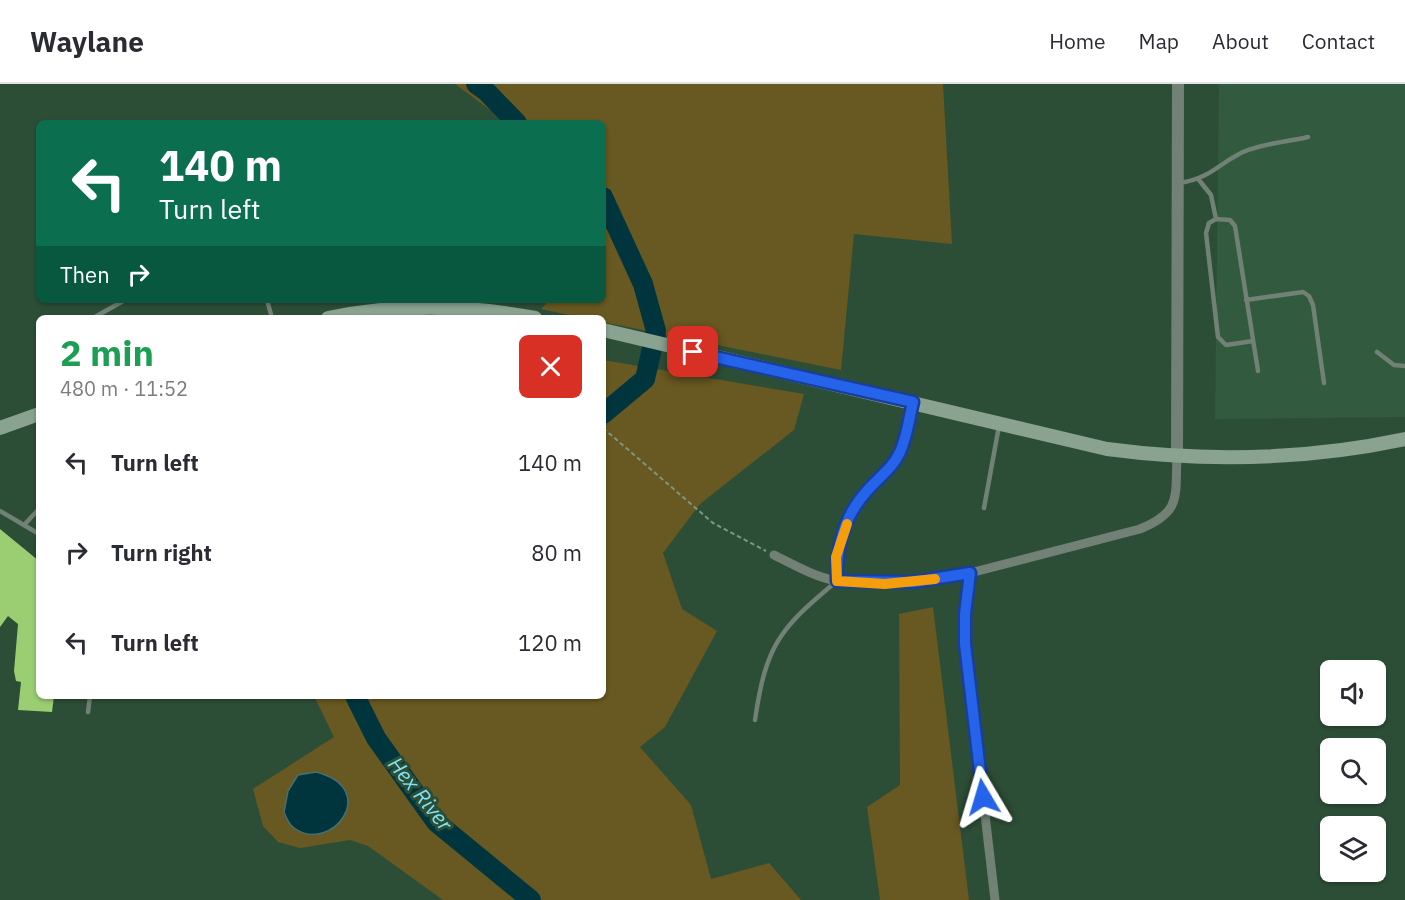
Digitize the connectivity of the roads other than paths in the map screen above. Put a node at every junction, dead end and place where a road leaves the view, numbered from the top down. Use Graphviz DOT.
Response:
graph roads {
  1 [pos="1178,84"];
  2 [pos="1308,137"];
  3 [pos="1199,180"];
  4 [pos="1177,184"];
  5 [pos="1216,219"];
  6 [pos="1246,300"];
  7 [pos="120,303"];
  8 [pos="98,315"];
  9 [pos="349,315"];
  10 [pos="515,315"];
  11 [pos="606,331"];
  12 [pos="1253,341"];
  13 [pos="1377,352"];
  14 [pos="1405,366"];
  15 [pos="1258,370"];
  16 [pos="1324,383"];
  17 [pos="913,402"];
  18 [pos="36,415"];
  19 [pos="999,424"];
  20 [pos="0,428"];
  21 [pos="1405,439"];
  22 [pos="1177,456"];
  23 [pos="984,508"];
  24 [pos="0,511"];
  25 [pos="36,511"];
  26 [pos="24,525"];
  27 [pos="36,532"];
  28 [pos="774,555"];
  29 [pos="970,573"];
  30 [pos="837,581"];
  31 [pos="90,699"];
  32 [pos="88,712"];
  33 [pos="755,720"];
  34 [pos="995,900"];
  1 -- 4 [label="street"];
  2 -- 3 [label="lane"];
  3 -- 4 [label="lane"];
  3 -- 5 [label="lane"];
  4 -- 22 [label="street"];
  5 -- 6 [label="lane"];
  5 -- 12 [label="lane"];
  6 -- 12 [label="lane"];
  6 -- 16 [label="lane"];
  7 -- 8 [label="lane"];
  9 -- 10 [label="main road"];
  11 -- 17 [label="main road"];
  12 -- 15 [label="lane"];
  13 -- 14 [label="lane"];
  17 -- 19 [label="main road"];
  17 -- 30 [label="lane"];
  18 -- 20 [label="main road"];
  19 -- 22 [label="main road"];
  19 -- 23 [label="lane"];
  21 -- 22 [label="main road"];
  22 -- 29 [label="street"];
  24 -- 26 [label="lane"];
  25 -- 26 [label="lane"];
  26 -- 27 [label="lane"];
  28 -- 30 [label="street"];
  29 -- 30 [label="street"];
  29 -- 34 [label="street"];
  30 -- 33 [label="lane"];
  31 -- 32 [label="lane"];
}
